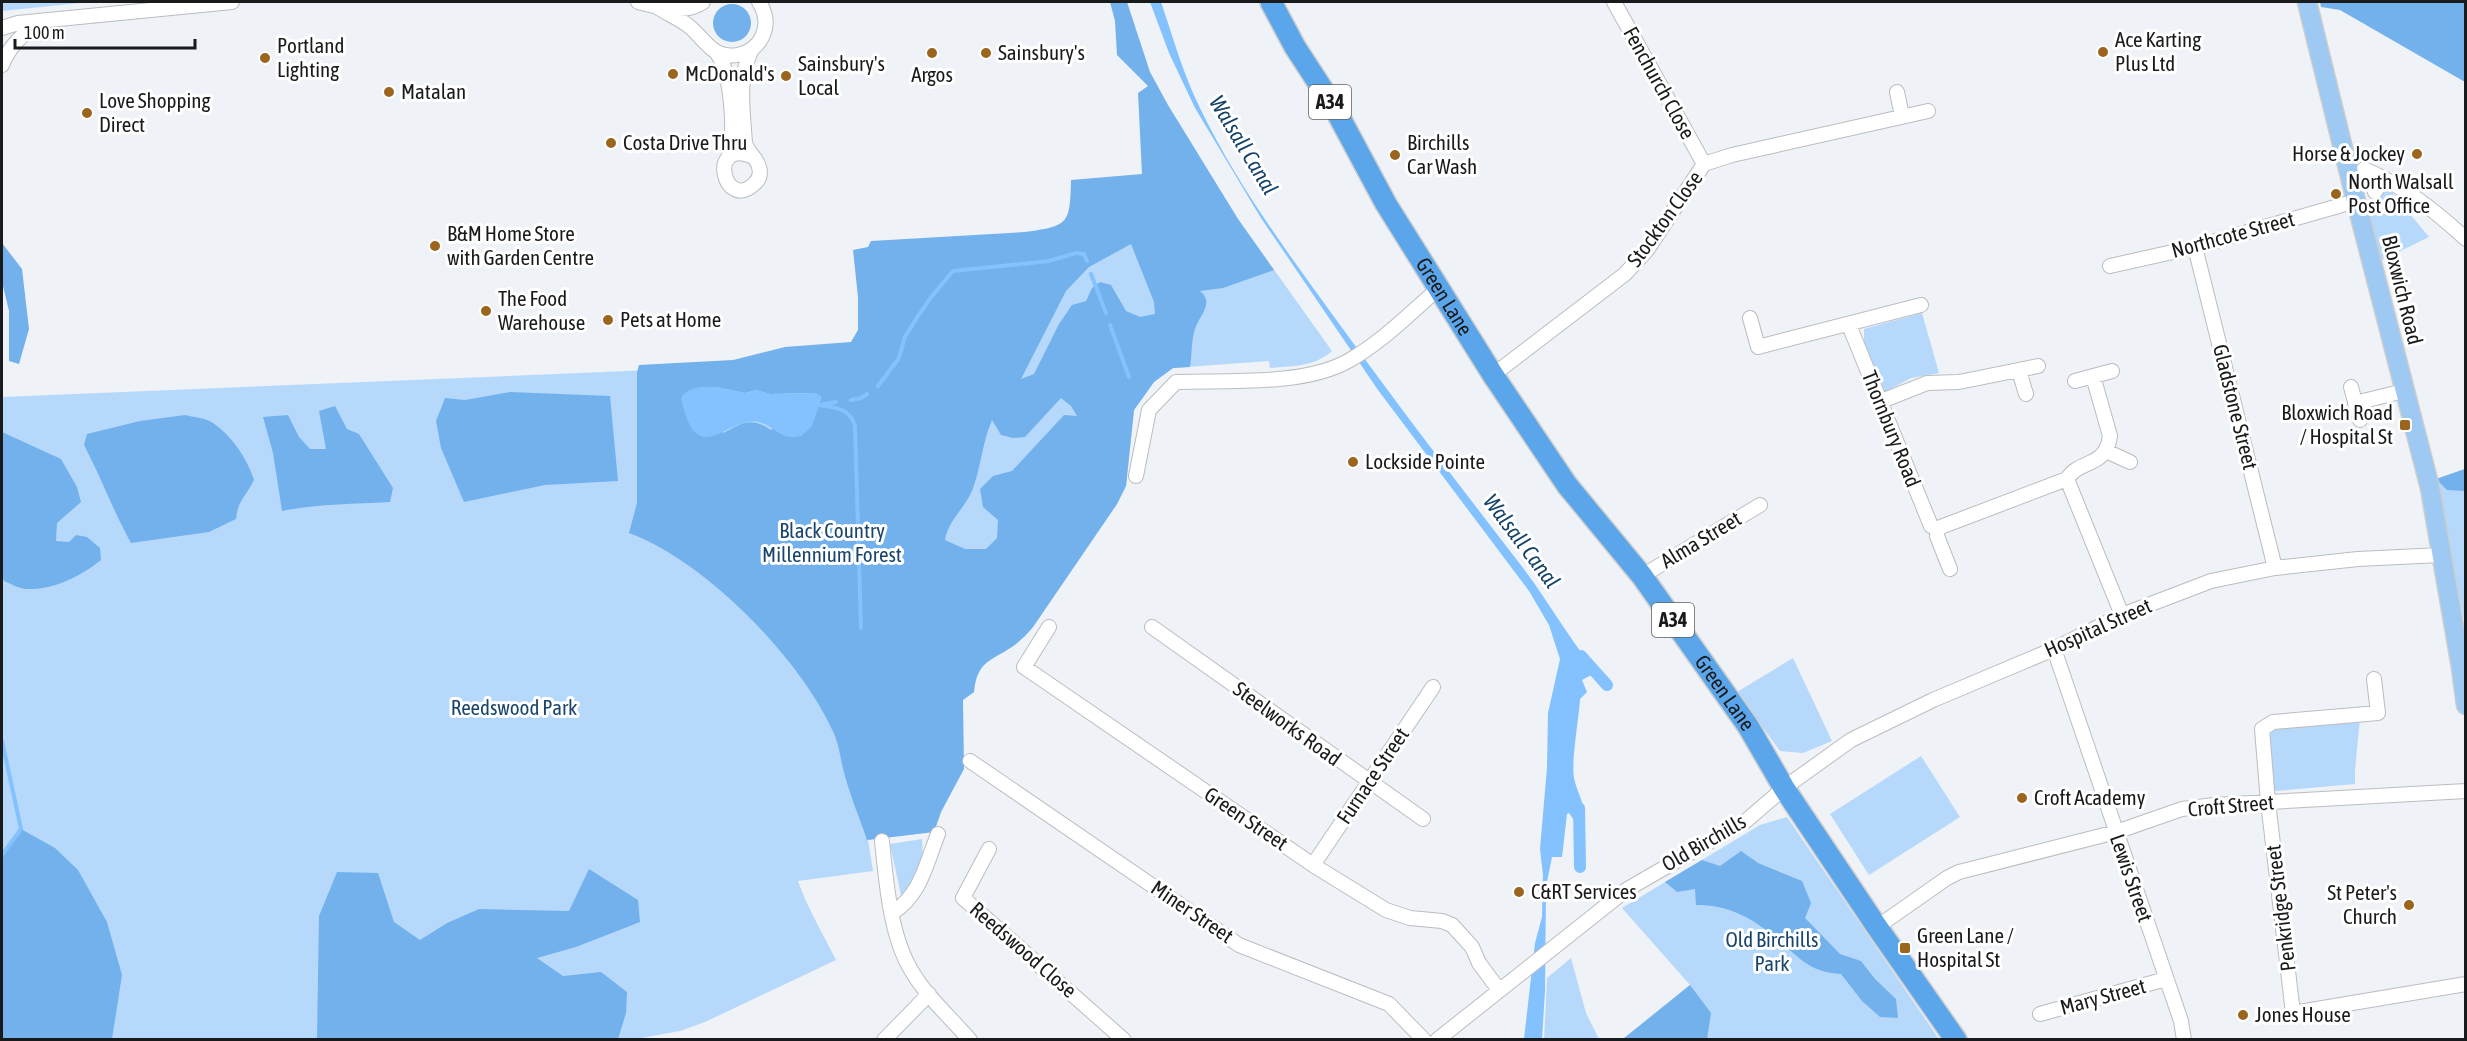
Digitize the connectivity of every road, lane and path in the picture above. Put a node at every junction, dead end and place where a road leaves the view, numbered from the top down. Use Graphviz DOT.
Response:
graph roads {
  1 [pos="232,2"];
  2 [pos="638,2"];
  3 [pos="704,2"];
  4 [pos="759,2"];
  5 [pos="1271,2"];
  6 [pos="1614,2"];
  7 [pos="2307,2"];
  8 [pos="657,7"];
  9 [pos="41,21"];
  10 [pos="2,28"];
  11 [pos="2,38"];
  12 [pos="702,38"];
  13 [pos="752,49"];
  14 [pos="716,52"];
  15 [pos="3,60"];
  16 [pos="1897,92"];
  17 [pos="1928,111"];
  18 [pos="1902,116"];
  19 [pos="751,156"];
  20 [pos="728,159"];
  21 [pos="1704,164"];
  22 [pos="2364,169"];
  23 [pos="2385,178"];
  24 [pos="2375,192"];
  25 [pos="2356,201"];
  26 [pos="2466,239"];
  27 [pos="2195,247"];
  28 [pos="2110,266"];
  29 [pos="1438,289"];
  30 [pos="1920,305"];
  31 [pos="1750,318"];
  32 [pos="1849,325"];
  33 [pos="2038,366"];
  34 [pos="2019,371"];
  35 [pos="2112,371"];
  36 [pos="1493,375"];
  37 [pos="2093,376"];
  38 [pos="2075,381"];
  39 [pos="2351,387"];
  40 [pos="2404,391"];
  41 [pos="2026,394"];
  42 [pos="1879,402"];
  43 [pos="2355,403"];
  44 [pos="2360,420"];
  45 [pos="2106,450"];
  46 [pos="2130,462"];
  47 [pos="1136,476"];
  48 [pos="2067,479"];
  49 [pos="1760,505"];
  50 [pos="1938,528"];
  51 [pos="2440,555"];
  52 [pos="2275,568"];
  53 [pos="1950,569"];
  54 [pos="1642,576"];
  55 [pos="2122,615"];
  56 [pos="1049,627"];
  57 [pos="1152,627"];
  58 [pos="2054,649"];
  59 [pos="2463,667"];
  60 [pos="2374,679"];
  61 [pos="1432,687"];
  62 [pos="2466,705"];
  63 [pos="970,761"];
  64 [pos="1369,782"];
  65 [pos="1784,788"];
  66 [pos="2466,790"];
  67 [pos="2268,802"];
  68 [pos="1423,819"];
  69 [pos="2116,832"];
  70 [pos="938,834"];
  71 [pos="882,841"];
  72 [pos="989,849"];
  73 [pos="1313,865"];
  74 [pos="892,913"];
  75 [pos="1877,927"];
  76 [pos="2166,980"];
  77 [pos="2466,984"];
  78 [pos="1499,990"];
  79 [pos="928,994"];
  80 [pos="2040,1014"];
  81 [pos="884,1040"];
  82 [pos="970,1040"];
  83 [pos="1124,1040"];
  84 [pos="1424,1040"];
  85 [pos="1437,1040"];
  86 [pos="1956,1040"];
  87 [pos="2184,1040"];
  1 -- 9 [label="street"];
  2 -- 8 [label="street"];
  3 -- 8 [label="street"];
  3 -- 12 [label="street"];
  4 -- 13 [label="street"];
  5 -- 29 [label="highway, Green Lane / A34"];
  6 -- 21 [label="street, Fenchurch Close"];
  7 -- 25 [label="main road, Bloxwich Road"];
  8 -- 12 [label="street"];
  9 -- 10 [label="street"];
  9 -- 15 [label="street"];
  11 -- 15 [label="street"];
  12 -- 14 [label="street"];
  13 -- 14 [label="street"];
  13 -- 19 [label="street"];
  14 -- 20 [label="street"];
  16 -- 18 [label="street"];
  17 -- 18 [label="street, Stockton Close"];
  18 -- 21 [label="street, Stockton Close"];
  19 -- 20 [label="street"];
  19 -- 20 [label="street"];
  21 -- 36 [label="street, Stockton Close"];
  22 -- 23 [label="street"];
  23 -- 24 [label="street"];
  23 -- 26 [label="street"];
  25 -- 27 [label="street, Northcote Street"];
  25 -- 40 [label="main road, Bloxwich Road"];
  27 -- 28 [label="street, Northcote Street"];
  27 -- 52 [label="street, Gladstone Street"];
  29 -- 36 [label="highway, Green Lane / A34"];
  29 -- 47 [label="street"];
  30 -- 32 [label="street"];
  31 -- 32 [label="street"];
  32 -- 42 [label="street, Thornbury Road"];
  33 -- 34 [label="street"];
  34 -- 41 [label="street"];
  34 -- 42 [label="street"];
  35 -- 37 [label="street"];
  36 -- 54 [label="highway, Green Lane / A34"];
  37 -- 38 [label="street"];
  37 -- 45 [label="street"];
  39 -- 43 [label="street"];
  40 -- 43 [label="street"];
  40 -- 51 [label="main road, Bloxwich Road"];
  42 -- 50 [label="street, Thornbury Road"];
  43 -- 44 [label="street"];
  45 -- 46 [label="street"];
  45 -- 48 [label="street"];
  48 -- 50 [label="street"];
  48 -- 55 [label="street"];
  49 -- 54 [label="street, Alma Street"];
  50 -- 53 [label="street, Thornbury Road"];
  51 -- 52 [label="street, Hospital Street"];
  51 -- 59 [label="main road, Bloxwich Road"];
  52 -- 55 [label="street, Hospital Street"];
  54 -- 65 [label="highway, Green Lane / A34"];
  55 -- 58 [label="street, Hospital Street"];
  56 -- 73 [label="street, Green Street"];
  57 -- 64 [label="street, Steelworks Road"];
  58 -- 65 [label="street, Hospital Street"];
  58 -- 69 [label="street, Lewis Street"];
  59 -- 62 [label="main road, Bloxwich Road"];
  60 -- 67 [label="street, Penkridge Street"];
  61 -- 64 [label="street, Furnace Street"];
  63 -- 84 [label="street, Miner Street"];
  64 -- 68 [label="street, Steelworks Road"];
  64 -- 73 [label="street, Furnace Street"];
  65 -- 75 [label="highway, Green Lane / A34"];
  65 -- 78 [label="street, Old Birchills"];
  66 -- 67 [label="street, Croft Street"];
  67 -- 69 [label="street, Croft Street"];
  67 -- 77 [label="street, Penkridge Street"];
  69 -- 75 [label="street, Croft Street"];
  69 -- 76 [label="street, Lewis Street"];
  70 -- 74 [label="street"];
  71 -- 74 [label="street"];
  72 -- 83 [label="street, Reedswood Close"];
  73 -- 78 [label="street, Green Street"];
  74 -- 79 [label="street"];
  75 -- 86 [label="highway, Green Lane / A34"];
  76 -- 80 [label="street, Mary Street"];
  76 -- 87 [label="street, Lewis Street"];
  78 -- 85 [label="street"];
  79 -- 81 [label="street"];
  79 -- 82 [label="street"];
}
